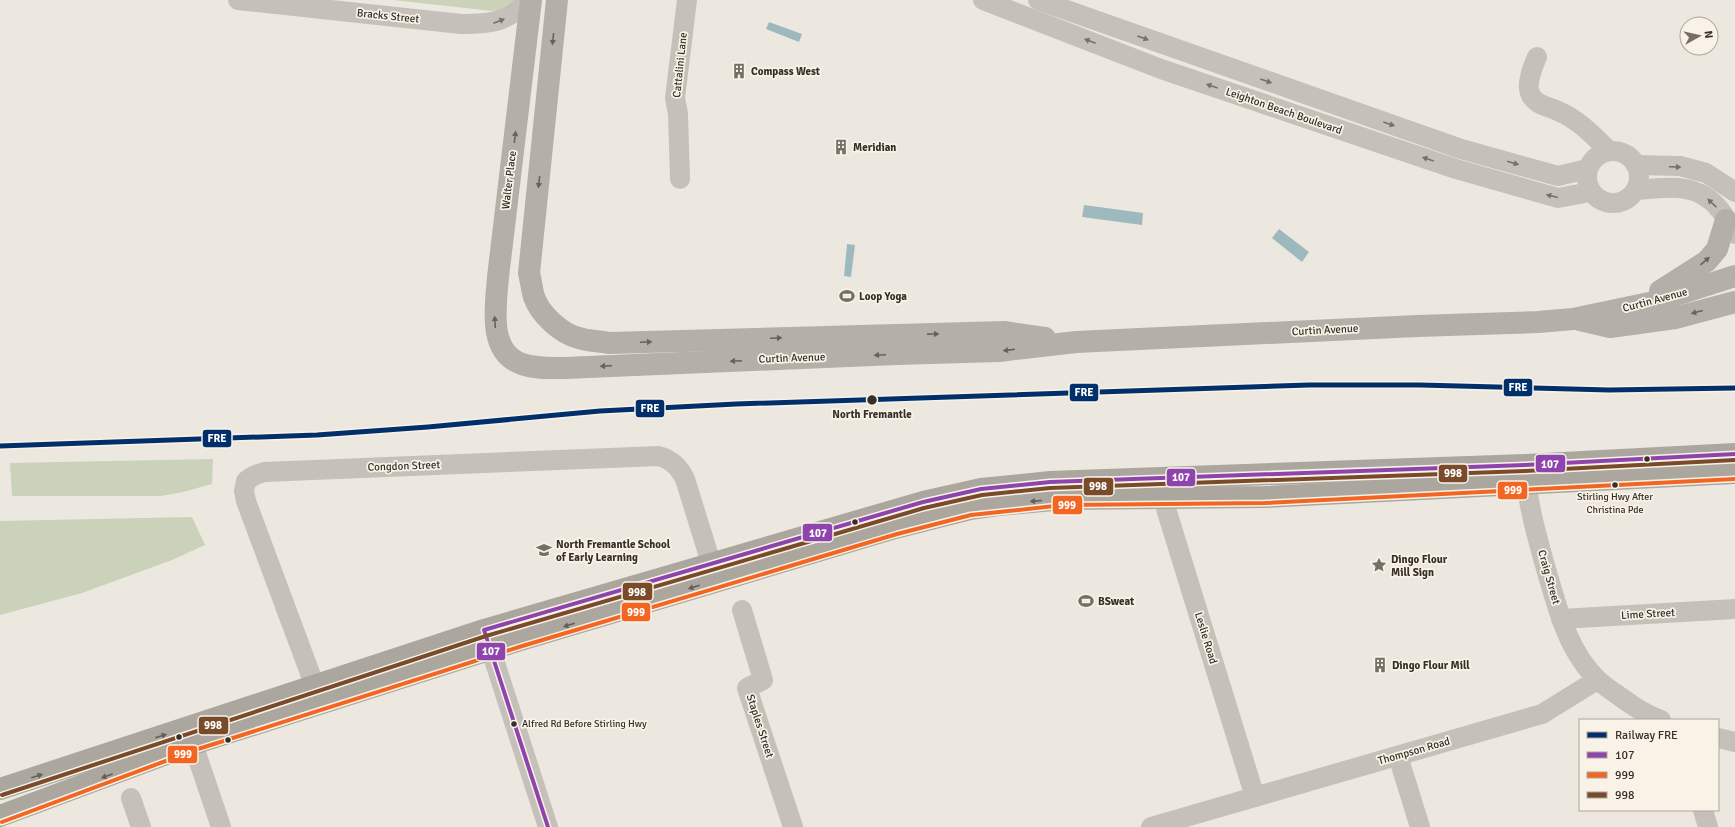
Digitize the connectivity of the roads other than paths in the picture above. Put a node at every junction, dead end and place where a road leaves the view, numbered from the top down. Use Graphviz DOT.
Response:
graph roads {
  1 [pos="238,0"];
  2 [pos="531,0"];
  3 [pos="557,0"];
  4 [pos="687,0"];
  5 [pos="982,0"];
  6 [pos="1038,0"];
  7 [pos="1537,57"];
  8 [pos="1609,151"];
  9 [pos="1636,165"];
  10 [pos="1588,169"];
  11 [pos="680,179"];
  12 [pos="1637,190"];
  13 [pos="1590,192"];
  14 [pos="1735,192"];
  15 [pos="1731,227"];
  16 [pos="1735,276"];
  17 [pos="1735,302"];
  18 [pos="1637,305"];
  19 [pos="1573,319"];
  20 [pos="1076,342"];
  21 [pos="510,357"];
  22 [pos="1735,454"];
  23 [pos="1735,473"];
  24 [pos="1526,474"];
  25 [pos="1161,488"];
  26 [pos="714,573"];
  27 [pos="1735,609"];
  28 [pos="742,610"];
  29 [pos="1561,619"];
  30 [pos="487,640"];
  31 [pos="1598,680"];
  32 [pos="319,695"];
  33 [pos="1658,719"];
  34 [pos="1719,738"];
  35 [pos="1735,742"];
  36 [pos="193,744"];
  37 [pos="1398,756"];
  38 [pos="0,789"];
  39 [pos="1255,797"];
  40 [pos="131,798"];
  41 [pos="1703,811"];
  42 [pos="0,816"];
  43 [pos="141,827"];
  44 [pos="221,827"];
  45 [pos="548,827"];
  46 [pos="793,827"];
  47 [pos="1151,827"];
  48 [pos="1420,827"];
  49 [pos="1708,827"];
  1 -- 2 [label="street, Bracks Street, one-way"];
  21 -- 2 [label="main road, Walter Place, one-way"];
  3 -- 20 [label="main road, Curtin Avenue, one-way"];
  4 -- 11 [label="street, Cattalini Lane"];
  13 -- 5 [label="street, Leighton Beach Boulevard, one-way"];
  6 -- 10 [label="street, Leighton Beach Boulevard, one-way"];
  7 -- 8 [label="street"];
  8 -- 9 [label="street"];
  8 -- 10 [label="street"];
  9 -- 12 [label="street"];
  9 -- 14 [label="street, one-way"];
  10 -- 13 [label="street"];
  12 -- 13 [label="street"];
  15 -- 12 [label="street, one-way"];
  18 -- 15 [label="main road, one-way"];
  16 -- 18 [label="main road, Curtin Avenue"];
  17 -- 19 [label="main road, Curtin Avenue, one-way"];
  18 -- 19 [label="main road, Curtin Avenue"];
  19 -- 20 [label="main road, Curtin Avenue"];
  20 -- 21 [label="main road, Curtin Avenue, one-way"];
  22 -- 24 [label="highway"];
  23 -- 24 [label="highway"];
  24 -- 25 [label="highway"];
  24 -- 29 [label="street, Craig Street"];
  25 -- 26 [label="highway"];
  25 -- 39 [label="street, Leslie Road"];
  26 -- 30 [label="highway"];
  26 -- 32 [label="street, Congdon Street"];
  27 -- 29 [label="street, Lime Street"];
  28 -- 46 [label="street, Staples Street"];
  29 -- 31 [label="street, Craig Street"];
  30 -- 32 [label="highway"];
  30 -- 45 [label="street"];
  31 -- 33 [label="street"];
  31 -- 37 [label="street, Thompson Road"];
  32 -- 36 [label="highway"];
  38 -- 32 [label="highway, one-way"];
  34 -- 35 [label="street"];
  36 -- 42 [label="highway, one-way"];
  36 -- 44 [label="street"];
  37 -- 39 [label="street, Thompson Road"];
  37 -- 48 [label="street"];
  39 -- 47 [label="street, Thompson Road"];
  40 -- 43 [label="street"];
  41 -- 49 [label="street"];
}
